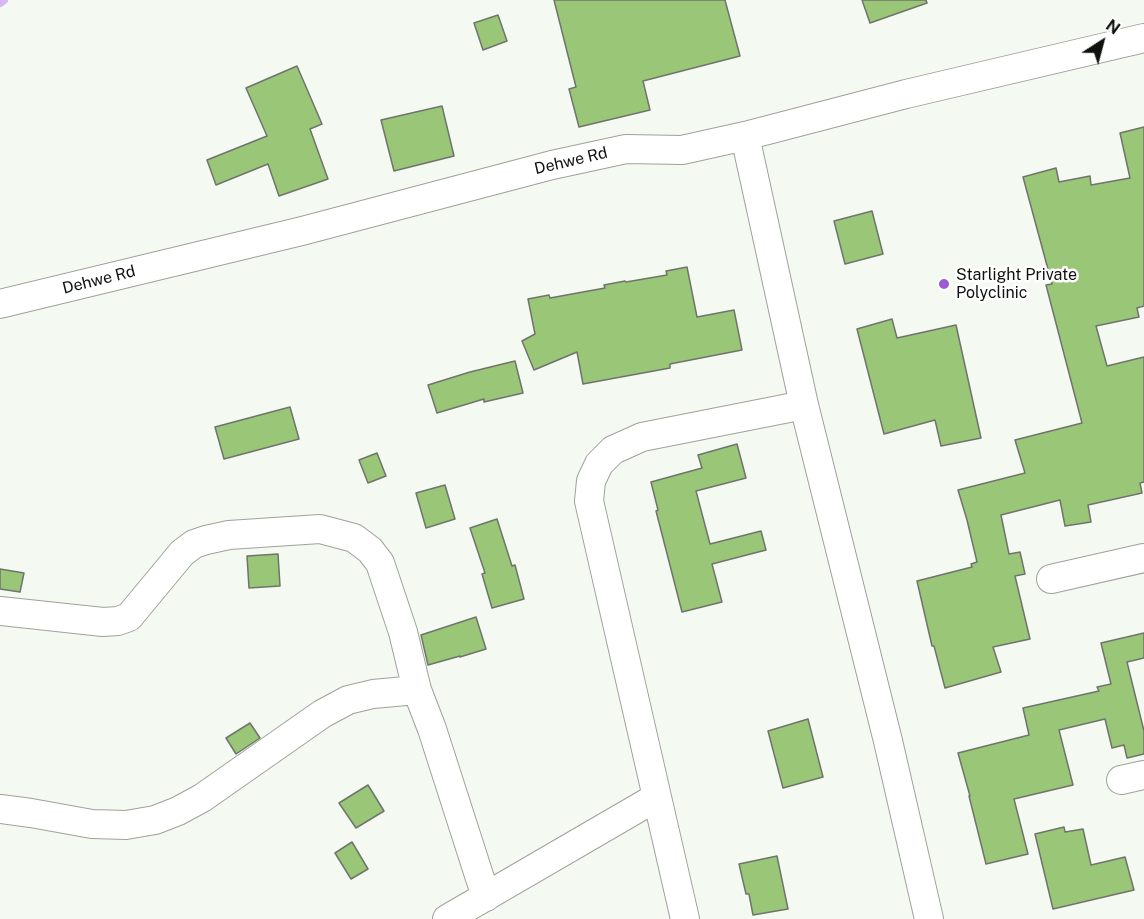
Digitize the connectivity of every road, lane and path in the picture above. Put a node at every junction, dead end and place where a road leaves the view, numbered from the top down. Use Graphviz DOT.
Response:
graph roads {
  1 [pos="1144,38"];
  2 [pos="746,136"];
  3 [pos="0,304"];
  4 [pos="804,405"];
  5 [pos="1144,558"];
  6 [pos="1051,579"];
  7 [pos="0,611"];
  8 [pos="417,690"];
  9 [pos="657,797"];
  10 [pos="0,809"];
  11 [pos="486,897"];
  12 [pos="447,919"];
  13 [pos="685,919"];
  14 [pos="928,919"];
  1 -- 2 [label="street, Dehwe Rd"];
  2 -- 3 [label="street, Dehwe Rd"];
  2 -- 4 [label="street"];
  4 -- 9 [label="street"];
  4 -- 14 [label="street"];
  5 -- 6 [label="street"];
  7 -- 8 [label="street"];
  8 -- 10 [label="street"];
  8 -- 11 [label="street"];
  9 -- 11 [label="street"];
  9 -- 13 [label="street"];
  11 -- 12 [label="street"];
}
